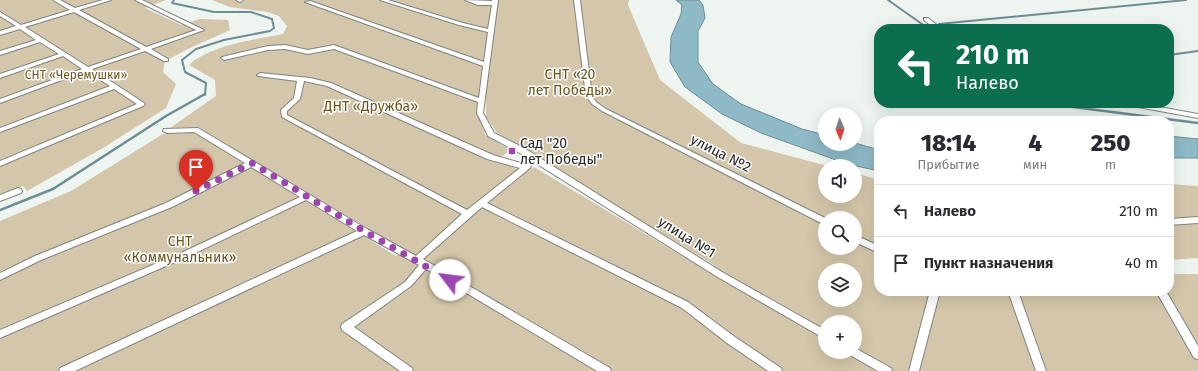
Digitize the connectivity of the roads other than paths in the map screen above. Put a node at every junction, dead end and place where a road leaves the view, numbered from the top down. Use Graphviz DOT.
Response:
graph roads {
  1 [pos="56,0"];
  2 [pos="108,0"];
  3 [pos="138,0"];
  4 [pos="383,0"];
  5 [pos="468,0"];
  6 [pos="578,0"];
  7 [pos="308,2"];
  8 [pos="495,2"];
  9 [pos="74,10"];
  10 [pos="0,14"];
  11 [pos="926,19"];
  12 [pos="932,24"];
  13 [pos="20,27"];
  14 [pos="491,31"];
  15 [pos="0,33"];
  16 [pos="41,40"];
  17 [pos="147,50"];
  18 [pos="0,53"];
  19 [pos="64,54"];
  20 [pos="224,58"];
  21 [pos="166,60"];
  22 [pos="487,65"];
  23 [pos="87,69"];
  24 [pos="260,75"];
  25 [pos="0,76"];
  26 [pos="301,79"];
  27 [pos="114,87"];
  28 [pos="0,101"];
  29 [pos="481,101"];
  30 [pos="1154,108"];
  31 [pos="1198,116"];
  32 [pos="0,130"];
  33 [pos="166,131"];
  34 [pos="536,160"];
  35 [pos="252,163"];
  36 [pos="0,164"];
  37 [pos="525,167"];
  38 [pos="18,191"];
  39 [pos="306,196"];
  40 [pos="0,198"];
  41 [pos="482,204"];
  42 [pos="468,214"];
  43 [pos="818,218"];
  44 [pos="1198,220"];
  45 [pos="1174,221"];
  46 [pos="364,231"];
  47 [pos="862,242"];
  48 [pos="874,248"];
  49 [pos="421,263"];
  50 [pos="0,277"];
  51 [pos="934,296"];
  52 [pos="1015,296"];
  53 [pos="1164,296"];
  54 [pos="818,331"];
  55 [pos="0,334"];
  56 [pos="1198,355"];
  57 [pos="862,357"];
  58 [pos="64,371"];
  59 [pos="408,371"];
  60 [pos="606,371"];
  61 [pos="777,371"];
  62 [pos="887,371"];
  63 [pos="914,371"];
  64 [pos="1041,371"];
  1 -- 9 [label="street"];
  2 -- 9 [label="street"];
  3 -- 17 [label="street"];
  4 -- 14 [label="street"];
  5 -- 8 [label="street"];
  6 -- 43 [label="street, улица №2"];
  7 -- 22 [label="street"];
  8 -- 14 [label="street, улица №1"];
  9 -- 13 [label="street"];
  9 -- 17 [label="street"];
  10 -- 13 [label="street"];
  11 -- 12 [label="street"];
  13 -- 15 [label="street"];
  13 -- 16 [label="street"];
  14 -- 22 [label="street, улица №1"];
  16 -- 18 [label="street"];
  16 -- 19 [label="street"];
  17 -- 21 [label="street"];
  17 -- 23 [label="street"];
  19 -- 23 [label="street"];
  19 -- 25 [label="street"];
  20 -- 29 [label="street"];
  22 -- 29 [label="street, улица №1"];
  23 -- 27 [label="street"];
  23 -- 28 [label="street"];
  24 -- 26 [label="street"];
  26 -- 37 [label="street"];
  26 -- 42 [label="street"];
  27 -- 32 [label="street"];
  27 -- 36 [label="street"];
  29 -- 34 [label="street, улица №1"];
  30 -- 31 [label="street"];
  33 -- 35 [label="street"];
  34 -- 37 [label="street"];
  34 -- 54 [label="street, улица №1"];
  35 -- 39 [label="street"];
  35 -- 50 [label="street"];
  37 -- 41 [label="street"];
  38 -- 40 [label="street"];
  39 -- 46 [label="street"];
  39 -- 55 [label="street"];
  41 -- 42 [label="street"];
  41 -- 61 [label="street"];
  42 -- 49 [label="street"];
  44 -- 45 [label="street"];
  46 -- 49 [label="street"];
  46 -- 58 [label="street"];
  47 -- 48 [label="street"];
  49 -- 59 [label="street"];
  49 -- 60 [label="street"];
  51 -- 63 [label="street"];
  52 -- 64 [label="street"];
  53 -- 56 [label="street"];
  57 -- 62 [label="street"];
}
